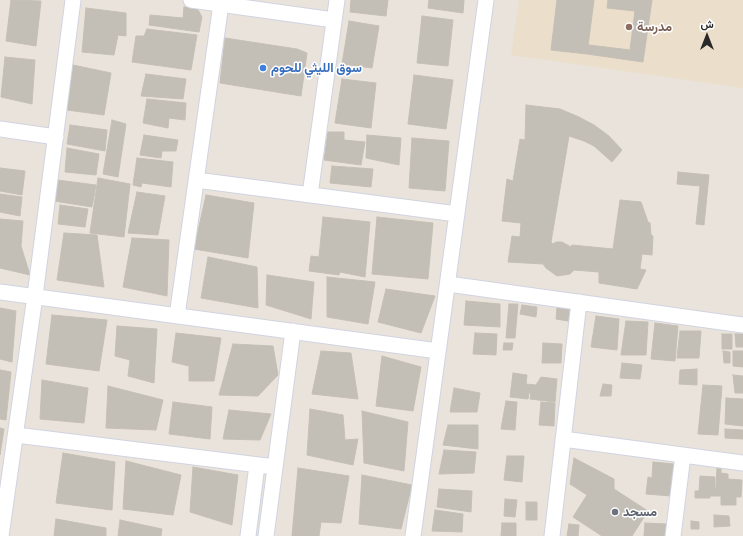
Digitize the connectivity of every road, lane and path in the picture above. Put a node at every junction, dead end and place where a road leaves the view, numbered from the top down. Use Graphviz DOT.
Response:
graph roads {
  1 [pos="73,0"];
  2 [pos="191,0"];
  3 [pos="337,0"];
  4 [pos="486,0"];
  5 [pos="222,4"];
  6 [pos="334,20"];
  7 [pos="0,130"];
  8 [pos="56,137"];
  9 [pos="196,180"];
  10 [pos="310,195"];
  11 [pos="457,214"];
  12 [pos="448,284"];
  13 [pos="0,292"];
  14 [pos="35,296"];
  15 [pos="579,302"];
  16 [pos="177,316"];
  17 [pos="743,325"];
  18 [pos="293,331"];
  19 [pos="438,351"];
  20 [pos="16,435"];
  21 [pos="563,439"];
  22 [pos="683,455"];
  23 [pos="743,463"];
  24 [pos="257,465"];
  25 [pos="275,467"];
  26 [pos="1,536"];
  27 [pos="248,536"];
  28 [pos="266,536"];
  29 [pos="413,536"];
  30 [pos="552,536"];
  31 [pos="673,536"];
  1 -- 8 [label="street"];
  2 -- 5 [label="street"];
  3 -- 6 [label="street"];
  4 -- 11 [label="street"];
  5 -- 6 [label="street"];
  5 -- 9 [label="street"];
  6 -- 10 [label="street"];
  7 -- 8 [label="street"];
  8 -- 14 [label="street"];
  9 -- 10 [label="street"];
  9 -- 16 [label="street"];
  10 -- 11 [label="street"];
  11 -- 12 [label="street"];
  12 -- 15 [label="street"];
  12 -- 19 [label="street"];
  13 -- 14 [label="street"];
  14 -- 16 [label="street"];
  14 -- 20 [label="street"];
  15 -- 17 [label="street"];
  15 -- 21 [label="street"];
  16 -- 18 [label="street"];
  18 -- 19 [label="street"];
  18 -- 25 [label="street"];
  19 -- 29 [label="street"];
  20 -- 24 [label="street"];
  20 -- 26 [label="street"];
  21 -- 22 [label="street"];
  21 -- 30 [label="street"];
  22 -- 23 [label="street"];
  22 -- 31 [label="street"];
  24 -- 25 [label="street"];
  24 -- 27 [label="street"];
  25 -- 28 [label="street"];
}
